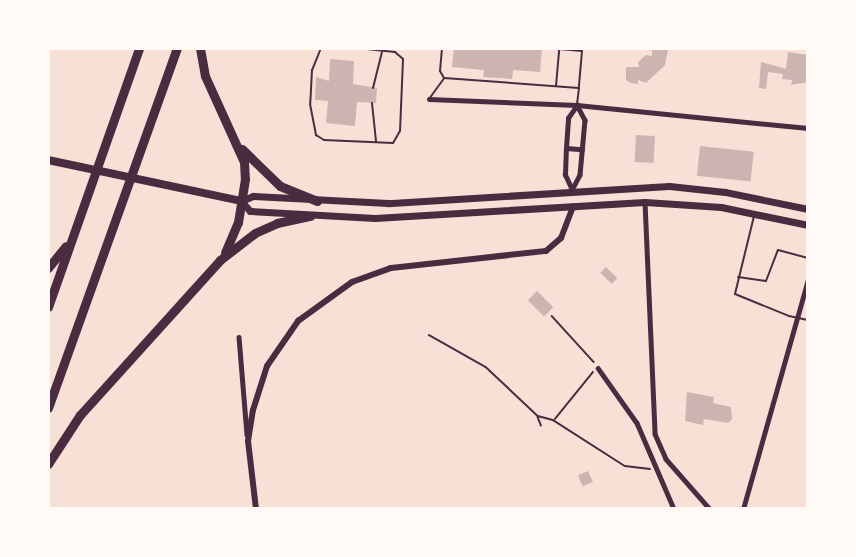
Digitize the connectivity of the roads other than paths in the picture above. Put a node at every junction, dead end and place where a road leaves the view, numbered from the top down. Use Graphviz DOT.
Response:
graph roads {
  1 [pos="139,48"];
  2 [pos="177,48"];
  3 [pos="200,48"];
  4 [pos="321,48"];
  5 [pos="357,48"];
  6 [pos="442,48"];
  7 [pos="381,51"];
  8 [pos="444,78"];
  9 [pos="556,86"];
  10 [pos="373,88"];
  11 [pos="579,88"];
  12 [pos="429,99"];
  13 [pos="372,103"];
  14 [pos="577,105"];
  15 [pos="808,129"];
  16 [pos="376,142"];
  17 [pos="238,144"];
  18 [pos="566,148"];
  19 [pos="582,149"];
  20 [pos="48,160"];
  21 [pos="572,190"];
  22 [pos="241,201"];
  23 [pos="317,201"];
  24 [pos="645,202"];
  25 [pos="573,206"];
  26 [pos="808,209"];
  27 [pos="755,213"];
  28 [pos="310,216"];
  29 [pos="808,225"];
  30 [pos="73,236"];
  31 [pos="808,258"];
  32 [pos="220,260"];
  33 [pos="48,268"];
  34 [pos="738,277"];
  35 [pos="808,280"];
  36 [pos="48,307"];
  37 [pos="797,317"];
  38 [pos="808,320"];
  39 [pos="239,337"];
  40 [pos="598,368"];
  41 [pos="48,408"];
  42 [pos="248,441"];
  43 [pos="48,464"];
  44 [pos="256,509"];
  45 [pos="674,509"];
  46 [pos="710,509"];
  47 [pos="743,509"];
  1 -- 30 [label="highway"];
  2 -- 41 [label="highway"];
  3 -- 17 [label="highway"];
  4 -- 16 [label="lane"];
  5 -- 7 [label="lane"];
  6 -- 8 [label="lane"];
  7 -- 10 [label="lane"];
  7 -- 16 [label="lane"];
  8 -- 9 [label="lane"];
  8 -- 12 [label="lane"];
  9 -- 11 [label="lane"];
  9 -- 11 [label="lane"];
  11 -- 14 [label="lane"];
  12 -- 14 [label="street"];
  13 -- 16 [label="lane"];
  14 -- 15 [label="street"];
  14 -- 18 [label="street"];
  14 -- 19 [label="street"];
  17 -- 22 [label="highway"];
  17 -- 23 [label="highway"];
  18 -- 19 [label="street"];
  18 -- 21 [label="street"];
  19 -- 21 [label="street"];
  20 -- 22 [label="main road"];
  21 -- 23 [label="main road"];
  21 -- 25 [label="main road"];
  21 -- 26 [label="main road"];
  22 -- 23 [label="main road"];
  22 -- 28 [label="main road"];
  22 -- 32 [label="highway"];
  24 -- 25 [label="main road"];
  24 -- 27 [label="main road"];
  24 -- 46 [label="street"];
  25 -- 28 [label="main road"];
  25 -- 42 [label="street"];
  27 -- 29 [label="main road"];
  27 -- 34 [label="lane"];
  28 -- 32 [label="highway"];
  30 -- 33 [label="highway"];
  30 -- 36 [label="highway"];
  31 -- 34 [label="lane"];
  32 -- 43 [label="highway"];
  34 -- 37 [label="lane"];
  35 -- 37 [label="street"];
  37 -- 38 [label="lane"];
  37 -- 47 [label="street"];
  39 -- 42 [label="street"];
  40 -- 45 [label="street"];
  42 -- 44 [label="street"];
}
